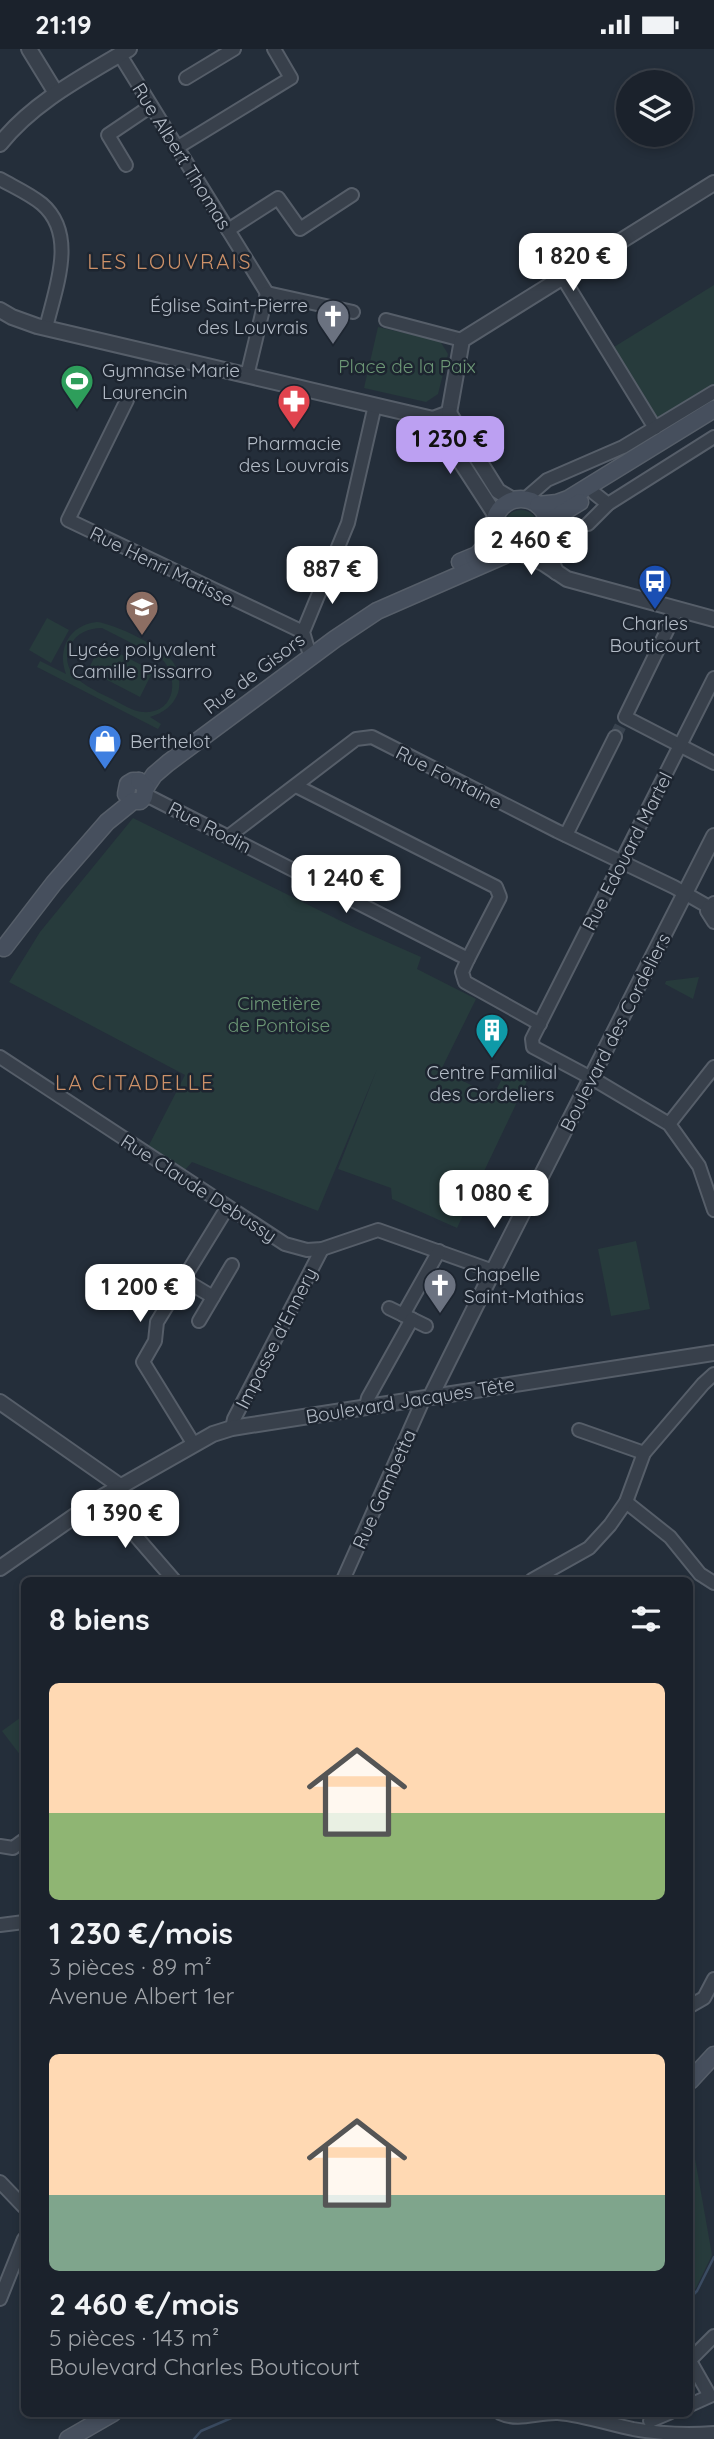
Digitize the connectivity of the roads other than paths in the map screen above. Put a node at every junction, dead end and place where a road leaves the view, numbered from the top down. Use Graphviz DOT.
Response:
graph roads {
  1 [pos="29,49"];
  2 [pos="234,49"];
  3 [pos="274,49"];
  4 [pos="125,52"];
  5 [pos="186,78"];
  6 [pos="56,93"];
  7 [pos="151,106"];
  8 [pos="0,144"];
  9 [pos="178,147"];
  10 [pos="126,165"];
  11 [pos="0,179"];
  12 [pos="714,183"];
  13 [pos="352,195"];
  14 [pos="228,230"];
  15 [pos="563,278"];
  16 [pos="267,293"];
  17 [pos="353,311"];
  18 [pos="1,313"];
  19 [pos="386,320"];
  20 [pos="46,328"];
  21 [pos="462,340"];
  22 [pos="247,376"];
  23 [pos="714,392"];
  24 [pos="127,400"];
  25 [pos="375,405"];
  26 [pos="714,409"];
  27 [pos="449,413"];
  28 [pos="433,419"];
  29 [pos="714,419"];
  30 [pos="655,428"];
  31 [pos="714,437"];
  32 [pos="594,493"];
  33 [pos="525,501"];
  34 [pos="608,504"];
  35 [pos="496,516"];
  36 [pos="588,524"];
  37 [pos="549,526"];
  38 [pos="495,535"];
  39 [pos="544,542"];
  40 [pos="517,553"];
  41 [pos="556,572"];
  42 [pos="677,610"];
  43 [pos="714,619"];
  44 [pos="303,632"];
  45 [pos="308,649"];
  46 [pos="714,678"];
  47 [pos="615,737"];
  48 [pos="679,746"];
  49 [pos="714,763"];
  50 [pos="296,786"];
  51 [pos="139,789"];
  52 [pos="566,835"];
  53 [pos="714,836"];
  54 [pos="229,837"];
  55 [pos="621,861"];
  56 [pos="685,894"];
  57 [pos="711,905"];
  58 [pos="714,922"];
  59 [pos="1,950"];
  60 [pos="468,959"];
  61 [pos="540,1024"];
  62 [pos="0,1057"];
  63 [pos="714,1067"];
  64 [pos="591,1079"];
  65 [pos="669,1125"];
  66 [pos="227,1208"];
  67 [pos="714,1210"];
  68 [pos="322,1249"];
  69 [pos="439,1251"];
  70 [pos="232,1265"];
  71 [pos="493,1271"];
  72 [pos="183,1279"];
  73 [pos="213,1297"];
  74 [pos="389,1308"];
  75 [pos="408,1317"];
  76 [pos="199,1321"];
  77 [pos="426,1326"];
  78 [pos="714,1353"];
  79 [pos="714,1374"];
  80 [pos="428,1397"];
  81 [pos="0,1402"];
  82 [pos="366,1406"];
  83 [pos="232,1428"];
  84 [pos="579,1430"];
  85 [pos="193,1443"];
  86 [pos="644,1453"];
  87 [pos="120,1486"];
  88 [pos="102,1497"];
  89 [pos="626,1502"];
  90 [pos="0,1568"];
  91 [pos="701,1574"];
  92 [pos="171,1577"];
  93 [pos="344,1577"];
  94 [pos="537,1577"];
  95 [pos="693,1581"];
  96 [pos="714,1583"];
  97 [pos="21,1922"];
  98 [pos="0,1925"];
  99 [pos="714,1979"];
  100 [pos="693,2004"];
  101 [pos="712,2057"];
  102 [pos="693,2078"];
  103 [pos="693,2084"];
  104 [pos="0,2182"];
  105 [pos="21,2204"];
  106 [pos="21,2246"];
  107 [pos="0,2299"];
  108 [pos="714,2336"];
  109 [pos="693,2357"];
  110 [pos="693,2365"];
  111 [pos="693,2404"];
  112 [pos="106,2417"];
  113 [pos="580,2417"];
  114 [pos="660,2417"];
  115 [pos="650,2421"];
  116 [pos="714,2433"];
  117 [pos="68,2439"];
  1 -- 6 [label="street"];
  2 -- 5 [label="street"];
  3 -- 9 [label="street"];
  4 -- 6 [label="street"];
  4 -- 7 [label="street, Rue Albert Thomas"];
  6 -- 8 [label="street"];
  7 -- 9 [label="street, Rue Albert Thomas"];
  7 -- 10 [label="street"];
  9 -- 14 [label="street, Rue Albert Thomas"];
  11 -- 20 [label="street"];
  12 -- 15 [label="street"];
  13 -- 14 [label="street"];
  14 -- 16 [label="street, Rue Albert Thomas"];
  15 -- 21 [label="street"];
  15 -- 30 [label="street"];
  16 -- 17 [label="street"];
  16 -- 22 [label="street"];
  18 -- 20 [label="street"];
  19 -- 21 [label="street"];
  20 -- 22 [label="street"];
  21 -- 27 [label="street"];
  22 -- 25 [label="street"];
  23 -- 30 [label="street"];
  24 -- 44 [label="street, Rue Henri Matisse"];
  25 -- 28 [label="street"];
  25 -- 44 [label="street"];
  26 -- 33 [label="main road"];
  27 -- 28 [label="street"];
  27 -- 33 [label="street"];
  28 -- 35 [label="street"];
  29 -- 32 [label="main road"];
  30 -- 33 [label="street"];
  31 -- 34 [label="street"];
  32 -- 34 [label="street"];
  32 -- 37 [label="main road"];
  33 -- 35 [label="main road"];
  33 -- 37 [label="main road"];
  34 -- 36 [label="street"];
  35 -- 38 [label="main road"];
  37 -- 39 [label="main road"];
  38 -- 40 [label="main road"];
  38 -- 45 [label="main road, Rue de Gisors"];
  39 -- 40 [label="main road"];
  39 -- 41 [label="street"];
  40 -- 41 [label="street"];
  40 -- 51 [label="main road, Rue de Gisors"];
  41 -- 42 [label="street"];
  42 -- 43 [label="street"];
  42 -- 48 [label="street"];
  44 -- 45 [label="street"];
  45 -- 51 [label="main road, Rue de Gisors"];
  46 -- 48 [label="street, Rue Edouard Martel"];
  47 -- 52 [label="street"];
  48 -- 49 [label="street"];
  48 -- 55 [label="street, Rue Edouard Martel"];
  50 -- 52 [label="street, Rue Fontaine"];
  50 -- 54 [label="street, Rue Fontaine"];
  50 -- 60 [label="street"];
  51 -- 54 [label="street, Rue Rodin"];
  51 -- 59 [label="main road, Rue de Gisors"];
  52 -- 55 [label="street, Rue Fontaine"];
  53 -- 56 [label="street, Boulevard des Cordeliers"];
  54 -- 60 [label="street, Rue Rodin"];
  55 -- 56 [label="street, Rue Fontaine"];
  55 -- 61 [label="street, Rue Edouard Martel"];
  56 -- 57 [label="street, Rue Fontaine"];
  56 -- 64 [label="street, Boulevard des Cordeliers"];
  57 -- 58 [label="street"];
  60 -- 61 [label="street"];
  61 -- 64 [label="street"];
  62 -- 66 [label="street, Rue Claude Debussy"];
  63 -- 65 [label="street"];
  64 -- 65 [label="street"];
  64 -- 71 [label="street, Boulevard des Cordeliers"];
  65 -- 67 [label="street"];
  66 -- 68 [label="street, Rue Claude Debussy"];
  66 -- 72 [label="street"];
  68 -- 69 [label="street, Rue Claude Debussy"];
  68 -- 83 [label="street, Impasse d'Ennery"];
  69 -- 71 [label="street, Rue Claude Debussy"];
  69 -- 75 [label="street"];
  70 -- 73 [label="street"];
  71 -- 80 [label="street, Boulevard des Cordeliers"];
  72 -- 73 [label="street"];
  72 -- 85 [label="street"];
  73 -- 76 [label="street"];
  74 -- 75 [label="street"];
  75 -- 77 [label="street"];
  75 -- 82 [label="street"];
  78 -- 80 [label="street, Boulevard Jacques Tête"];
  79 -- 86 [label="street"];
  80 -- 82 [label="street, Boulevard Jacques Tête"];
  80 -- 93 [label="street, Rue Gambetta"];
  81 -- 87 [label="street"];
  82 -- 83 [label="street, Boulevard Jacques Tête"];
  83 -- 85 [label="street, Boulevard Jacques Tête"];
  84 -- 86 [label="street"];
  85 -- 87 [label="street, Boulevard Jacques Tête"];
  86 -- 89 [label="street"];
  87 -- 88 [label="street, Boulevard Jacques Tête"];
  88 -- 90 [label="street, Boulevard Jacques Tête"];
  88 -- 92 [label="street"];
  89 -- 91 [label="street"];
  89 -- 94 [label="street"];
  91 -- 95 [label="street"];
  91 -- 96 [label="street"];
  97 -- 98 [label="street"];
  99 -- 100 [label="street"];
  101 -- 102 [label="main road"];
  101 -- 103 [label="main road"];
  104 -- 105 [label="street"];
  106 -- 107 [label="street"];
  108 -- 109 [label="street"];
  110 -- 111 [label="street"];
  112 -- 117 [label="main road"];
  113 -- 116 [label="street"];
  114 -- 115 [label="street"];
}
